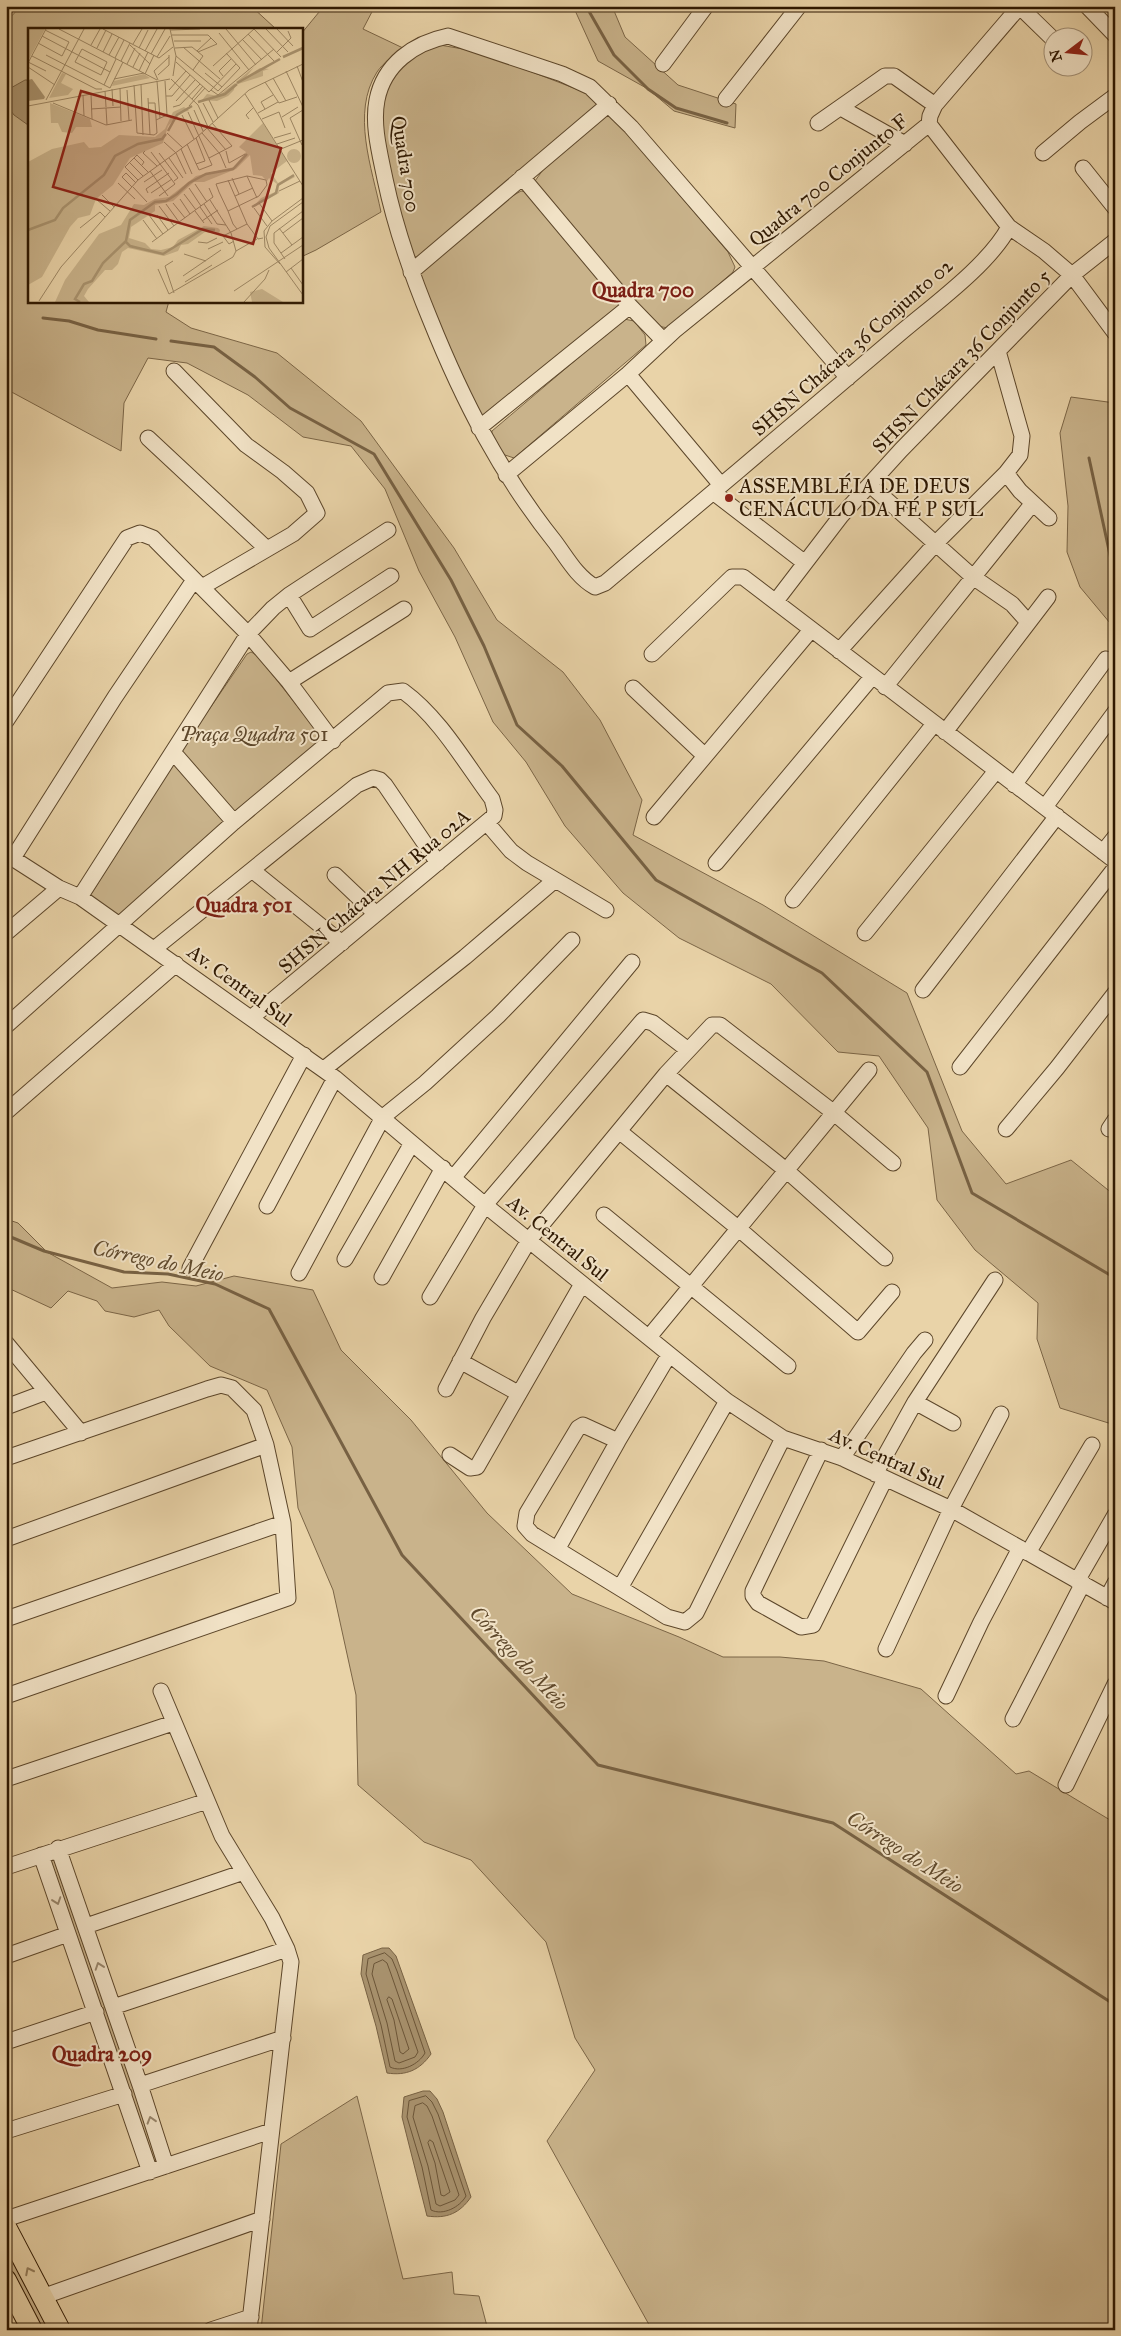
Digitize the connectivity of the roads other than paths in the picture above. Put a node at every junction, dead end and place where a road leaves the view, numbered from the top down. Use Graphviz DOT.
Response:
graph roads {
  1 [pos="706,6"];
  2 [pos="798,6"];
  3 [pos="1020,6"];
  4 [pos="1087,6"];
  5 [pos="1044,30"];
  6 [pos="1115,35"];
  7 [pos="663,64"];
  8 [pos="1115,96"];
  9 [pos="726,99"];
  10 [pos="609,104"];
  11 [pos="935,105"];
  12 [pos="840,108"];
  13 [pos="818,123"];
  14 [pos="929,124"];
  15 [pos="905,144"];
  16 [pos="1043,153"];
  17 [pos="1083,168"];
  18 [pos="522,177"];
  19 [pos="1115,208"];
  20 [pos="1009,227"];
  21 [pos="1115,241"];
  22 [pos="751,267"];
  23 [pos="411,272"];
  24 [pos="1072,276"];
  25 [pos="630,306"];
  26 [pos="1115,333"];
  27 [pos="663,340"];
  28 [pos="998,351"];
  29 [pos="174,371"];
  30 [pos="628,374"];
  31 [pos="848,378"];
  32 [pos="480,428"];
  33 [pos="148,438"];
  34 [pos="1006,473"];
  35 [pos="506,475"];
  36 [pos="870,485"];
  37 [pos="718,488"];
  38 [pos="1033,503"];
  39 [pos="1049,518"];
  40 [pos="388,530"];
  41 [pos="936,543"];
  42 [pos="267,549"];
  43 [pos="805,563"];
  44 [pos="392,576"];
  45 [pos="973,577"];
  46 [pos="198,583"];
  47 [pos="595,586"];
  48 [pos="289,595"];
  49 [pos="1048,597"];
  50 [pos="776,601"];
  51 [pos="404,609"];
  52 [pos="1028,622"];
  53 [pos="811,630"];
  54 [pos="248,634"];
  55 [pos="839,651"];
  56 [pos="652,654"];
  57 [pos="1106,658"];
  58 [pos="872,677"];
  59 [pos="289,682"];
  60 [pos="886,687"];
  61 [pos="633,688"];
  62 [pos="1115,712"];
  63 [pos="6,722"];
  64 [pos="939,728"];
  65 [pos="333,741"];
  66 [pos="173,752"];
  67 [pos="704,755"];
  68 [pos="996,771"];
  69 [pos="1014,785"];
  70 [pos="1050,812"];
  71 [pos="491,817"];
  72 [pos="654,817"];
  73 [pos="234,822"];
  74 [pos="1115,837"];
  75 [pos="9,856"];
  76 [pos="1109,857"];
  77 [pos="438,863"];
  78 [pos="716,863"];
  79 [pos="1115,868"];
  80 [pos="252,870"];
  81 [pos="335,875"];
  82 [pos="555,880"];
  83 [pos="59,888"];
  84 [pos="80,897"];
  85 [pos="793,900"];
  86 [pos="606,910"];
  87 [pos="376,914"];
  88 [pos="118,926"];
  89 [pos="865,933"];
  90 [pos="6,934"];
  91 [pos="572,940"];
  92 [pos="342,943"];
  93 [pos="154,949"];
  94 [pos="632,962"];
  95 [pos="176,964"];
  96 [pos="923,990"];
  97 [pos="1115,993"];
  98 [pos="251,1018"];
  99 [pos="6,1026"];
  100 [pos="688,1050"];
  101 [pos="304,1055"];
  102 [pos="960,1067"];
  103 [pos="869,1070"];
  104 [pos="330,1074"];
  105 [pos="666,1074"];
  106 [pos="6,1112"];
  107 [pos="832,1112"];
  108 [pos="383,1117"];
  109 [pos="1006,1129"];
  110 [pos="619,1131"];
  111 [pos="412,1143"];
  112 [pos="893,1164"];
  113 [pos="787,1171"];
  114 [pos="448,1173"];
  115 [pos="485,1205"];
  116 [pos="267,1206"];
  117 [pos="604,1215"];
  118 [pos="739,1229"];
  119 [pos="529,1240"];
  120 [pos="885,1258"];
  121 [pos="346,1259"];
  122 [pos="190,1268"];
  123 [pos="299,1272"];
  124 [pos="382,1277"];
  125 [pos="995,1280"];
  126 [pos="582,1284"];
  127 [pos="690,1287"];
  128 [pos="892,1292"];
  129 [pos="430,1297"];
  130 [pos="649,1337"];
  131 [pos="926,1340"];
  132 [pos="6,1343"];
  133 [pos="670,1355"];
  134 [pos="460,1362"];
  135 [pos="788,1366"];
  136 [pos="446,1389"];
  137 [pos="46,1392"];
  138 [pos="518,1394"];
  139 [pos="727,1401"];
  140 [pos="915,1402"];
  141 [pos="6,1407"];
  142 [pos="1001,1414"];
  143 [pos="953,1423"];
  144 [pos="81,1434"];
  145 [pos="783,1438"];
  146 [pos="618,1441"];
  147 [pos="266,1445"];
  148 [pos="1092,1445"];
  149 [pos="821,1450"];
  150 [pos="450,1455"];
  151 [pos="6,1458"];
  152 [pos="842,1458"];
  153 [pos="880,1476"];
  154 [pos="951,1509"];
  155 [pos="1115,1515"];
  156 [pos="283,1523"];
  157 [pos="6,1539"];
  158 [pos="558,1548"];
  159 [pos="1024,1551"];
  160 [pos="1080,1582"];
  161 [pos="1115,1583"];
  162 [pos="620,1588"];
  163 [pos="1111,1600"];
  164 [pos="6,1619"];
  165 [pos="886,1650"];
  166 [pos="1115,1684"];
  167 [pos="161,1691"];
  168 [pos="6,1696"];
  169 [pos="946,1696"];
  170 [pos="1014,1719"];
  171 [pos="173,1723"];
  172 [pos="6,1780"];
  173 [pos="1066,1785"];
  174 [pos="207,1801"];
  175 [pos="58,1848"];
  176 [pos="41,1855"];
  177 [pos="6,1867"];
  178 [pos="244,1872"];
  179 [pos="86,1926"];
  180 [pos="68,1934"];
  181 [pos="287,1949"];
  182 [pos="6,1956"];
  183 [pos="113,2007"];
  184 [pos="96,2012"];
  185 [pos="283,2038"];
  186 [pos="6,2042"];
  187 [pos="140,2085"];
  188 [pos="124,2094"];
  189 [pos="6,2131"];
  190 [pos="271,2131"];
  191 [pos="166,2166"];
  192 [pos="150,2172"];
  193 [pos="6,2219"];
  194 [pos="262,2219"];
  195 [pos="6,2226"];
  196 [pos="6,2280"];
  197 [pos="42,2297"];
  198 [pos="250,2324"];
  199 [pos="32,2330"];
  200 [pos="60,2330"];
  201 [pos="211,2330"];
  1 -- 7 [label="street"];
  2 -- 9 [label="street"];
  3 -- 5 [label="street"];
  3 -- 11 [label="street"];
  4 -- 6 [label="street"];
  8 -- 16 [label="street"];
  10 -- 18 [label="street"];
  10 -- 22 [label="street, Quadra 700"];
  10 -- 23 [label="street, Quadra 700"];
  11 -- 12 [label="street"];
  11 -- 14 [label="street"];
  12 -- 13 [label="street"];
  12 -- 15 [label="street"];
  14 -- 15 [label="street, Quadra 700 Conjunto F"];
  14 -- 20 [label="street"];
  15 -- 22 [label="street, Quadra 700 Conjunto F"];
  17 -- 19 [label="street"];
  18 -- 23 [label="street"];
  18 -- 25 [label="street"];
  20 -- 24 [label="street"];
  20 -- 31 [label="street, SHSN Chácara 36 Conjunto 02"];
  21 -- 24 [label="street, SHSN Chácara 36 Conjunto 5"];
  22 -- 27 [label="street, Quadra 700 Conjunto F"];
  22 -- 31 [label="street, Quadra 700"];
  23 -- 32 [label="street, Quadra 700"];
  24 -- 26 [label="street"];
  24 -- 28 [label="street, SHSN Chácara 36 Conjunto 5"];
  25 -- 27 [label="street"];
  25 -- 32 [label="street"];
  27 -- 30 [label="street, Quadra 700 Conjunto F"];
  28 -- 34 [label="street"];
  28 -- 36 [label="street, SHSN Chácara 36 Conjunto 5"];
  29 -- 42 [label="street"];
  30 -- 35 [label="street, Quadra 700 Conjunto F"];
  30 -- 37 [label="street"];
  31 -- 37 [label="street, SHSN Chácara 36 Conjunto 02"];
  32 -- 35 [label="street, Quadra 700"];
  33 -- 42 [label="street"];
  34 -- 38 [label="street"];
  34 -- 41 [label="street"];
  35 -- 47 [label="street, Quadra 700"];
  36 -- 41 [label="street"];
  36 -- 43 [label="street, SHSN Chácara 36 Conjunto 5"];
  37 -- 43 [label="street"];
  37 -- 47 [label="street, SHSN Chácara 36 Conjunto 02"];
  38 -- 39 [label="street"];
  38 -- 45 [label="street"];
  40 -- 48 [label="street"];
  41 -- 45 [label="street"];
  41 -- 55 [label="street"];
  42 -- 46 [label="street"];
  43 -- 50 [label="street, SHSN Chácara 36 Conjunto 5"];
  44 -- 48 [label="street"];
  45 -- 52 [label="street"];
  45 -- 60 [label="street"];
  46 -- 54 [label="street"];
  46 -- 63 [label="street"];
  46 -- 75 [label="street"];
  48 -- 54 [label="street"];
  49 -- 52 [label="street"];
  50 -- 53 [label="street"];
  50 -- 56 [label="street"];
  51 -- 59 [label="street"];
  52 -- 64 [label="street"];
  53 -- 55 [label="street"];
  53 -- 67 [label="street"];
  54 -- 59 [label="street"];
  54 -- 66 [label="street"];
  55 -- 58 [label="street"];
  57 -- 69 [label="street"];
  58 -- 60 [label="street"];
  58 -- 78 [label="street"];
  59 -- 65 [label="street"];
  60 -- 64 [label="street"];
  61 -- 67 [label="street"];
  62 -- 70 [label="street"];
  64 -- 68 [label="street"];
  64 -- 85 [label="street"];
  65 -- 71 [label="street"];
  65 -- 73 [label="street"];
  66 -- 73 [label="street"];
  66 -- 84 [label="street"];
  67 -- 72 [label="street"];
  68 -- 69 [label="street"];
  68 -- 89 [label="street"];
  69 -- 70 [label="street"];
  70 -- 76 [label="street"];
  70 -- 96 [label="street"];
  71 -- 77 [label="street, SHSN Chácara NH Rua 02A"];
  71 -- 82 [label="street"];
  73 -- 88 [label="street"];
  74 -- 76 [label="street"];
  75 -- 83 [label="street, Av. Central Sul"];
  77 -- 80 [label="street"];
  77 -- 87 [label="street, SHSN Chácara NH Rua 02A"];
  79 -- 102 [label="street"];
  80 -- 92 [label="street"];
  80 -- 93 [label="street"];
  81 -- 87 [label="street"];
  82 -- 86 [label="street"];
  82 -- 104 [label="street"];
  83 -- 84 [label="street, Av. Central Sul"];
  83 -- 90 [label="street"];
  84 -- 88 [label="street, Av. Central Sul"];
  87 -- 92 [label="street, SHSN Chácara NH Rua 02A"];
  88 -- 93 [label="street, Av. Central Sul"];
  88 -- 99 [label="street"];
  91 -- 108 [label="street"];
  92 -- 98 [label="street, SHSN Chácara NH Rua 02A"];
  93 -- 95 [label="street, Av. Central Sul"];
  94 -- 114 [label="street"];
  95 -- 98 [label="street, Av. Central Sul"];
  95 -- 106 [label="street"];
  97 -- 109 [label="street"];
  98 -- 101 [label="street, Av. Central Sul"];
  100 -- 105 [label="street"];
  100 -- 107 [label="street"];
  100 -- 115 [label="street"];
  101 -- 104 [label="street, Av. Central Sul"];
  101 -- 122 [label="street"];
  103 -- 107 [label="street"];
  104 -- 108 [label="street, Av. Central Sul"];
  104 -- 116 [label="street"];
  105 -- 110 [label="street"];
  105 -- 113 [label="street"];
  107 -- 112 [label="street"];
  107 -- 113 [label="street"];
  108 -- 111 [label="street, Av. Central Sul"];
  108 -- 123 [label="street"];
  110 -- 118 [label="street"];
  110 -- 119 [label="street"];
  111 -- 114 [label="street, Av. Central Sul"];
  111 -- 121 [label="street"];
  113 -- 118 [label="street"];
  113 -- 120 [label="street"];
  114 -- 115 [label="street, Av. Central Sul"];
  114 -- 124 [label="street"];
  115 -- 119 [label="street, Av. Central Sul"];
  115 -- 129 [label="street"];
  117 -- 127 [label="street"];
  118 -- 127 [label="street"];
  118 -- 128 [label="street"];
  119 -- 126 [label="street, Av. Central Sul"];
  119 -- 134 [label="street"];
  125 -- 140 [label="street"];
  126 -- 130 [label="street, Av. Central Sul"];
  126 -- 138 [label="street"];
  127 -- 130 [label="street"];
  127 -- 135 [label="street"];
  130 -- 133 [label="street, Av. Central Sul"];
  131 -- 152 [label="street"];
  132 -- 137 [label="street"];
  133 -- 139 [label="street, Av. Central Sul"];
  133 -- 146 [label="street"];
  134 -- 136 [label="street"];
  134 -- 138 [label="street"];
  137 -- 141 [label="street"];
  137 -- 144 [label="street"];
  138 -- 150 [label="street"];
  139 -- 145 [label="street, Av. Central Sul"];
  139 -- 162 [label="street"];
  140 -- 143 [label="street"];
  140 -- 153 [label="street"];
  142 -- 154 [label="street"];
  144 -- 147 [label="street"];
  144 -- 151 [label="street"];
  145 -- 149 [label="street, Av. Central Sul"];
  145 -- 162 [label="street"];
  146 -- 158 [label="street"];
  146 -- 158 [label="street"];
  147 -- 156 [label="street"];
  147 -- 157 [label="street"];
  148 -- 159 [label="street"];
  149 -- 152 [label="street, Av. Central Sul"];
  149 -- 153 [label="street"];
  152 -- 153 [label="street, Av. Central Sul"];
  153 -- 154 [label="street, Av. Central Sul"];
  154 -- 159 [label="street, Av. Central Sul"];
  154 -- 165 [label="street"];
  155 -- 160 [label="street"];
  156 -- 164 [label="street"];
  156 -- 168 [label="street"];
  158 -- 162 [label="street"];
  159 -- 160 [label="street, Av. Central Sul"];
  159 -- 169 [label="street"];
  160 -- 163 [label="street, Av. Central Sul"];
  160 -- 170 [label="street"];
  161 -- 163 [label="street"];
  166 -- 173 [label="street"];
  167 -- 171 [label="street"];
  171 -- 172 [label="street"];
  171 -- 174 [label="street"];
  174 -- 175 [label="street"];
  174 -- 178 [label="street"];
  175 -- 176 [label="street"];
  175 -- 179 [label="street"];
  176 -- 177 [label="street"];
  176 -- 180 [label="street, one-way"];
  178 -- 179 [label="street"];
  178 -- 181 [label="street"];
  183 -- 179 [label="street, one-way"];
  180 -- 182 [label="street"];
  180 -- 184 [label="street"];
  181 -- 183 [label="street"];
  181 -- 185 [label="street"];
  183 -- 187 [label="street"];
  184 -- 186 [label="street"];
  184 -- 188 [label="street"];
  185 -- 187 [label="street"];
  185 -- 190 [label="street"];
  191 -- 187 [label="street, one-way"];
  188 -- 189 [label="street"];
  188 -- 192 [label="street"];
  190 -- 191 [label="street"];
  190 -- 194 [label="street"];
  191 -- 192 [label="street"];
  192 -- 193 [label="street"];
  194 -- 197 [label="street"];
  194 -- 198 [label="street"];
  197 -- 195 [label="main road, one-way"];
  196 -- 199 [label="main road"];
  197 -- 200 [label="main road"];
  198 -- 201 [label="street"];
}
